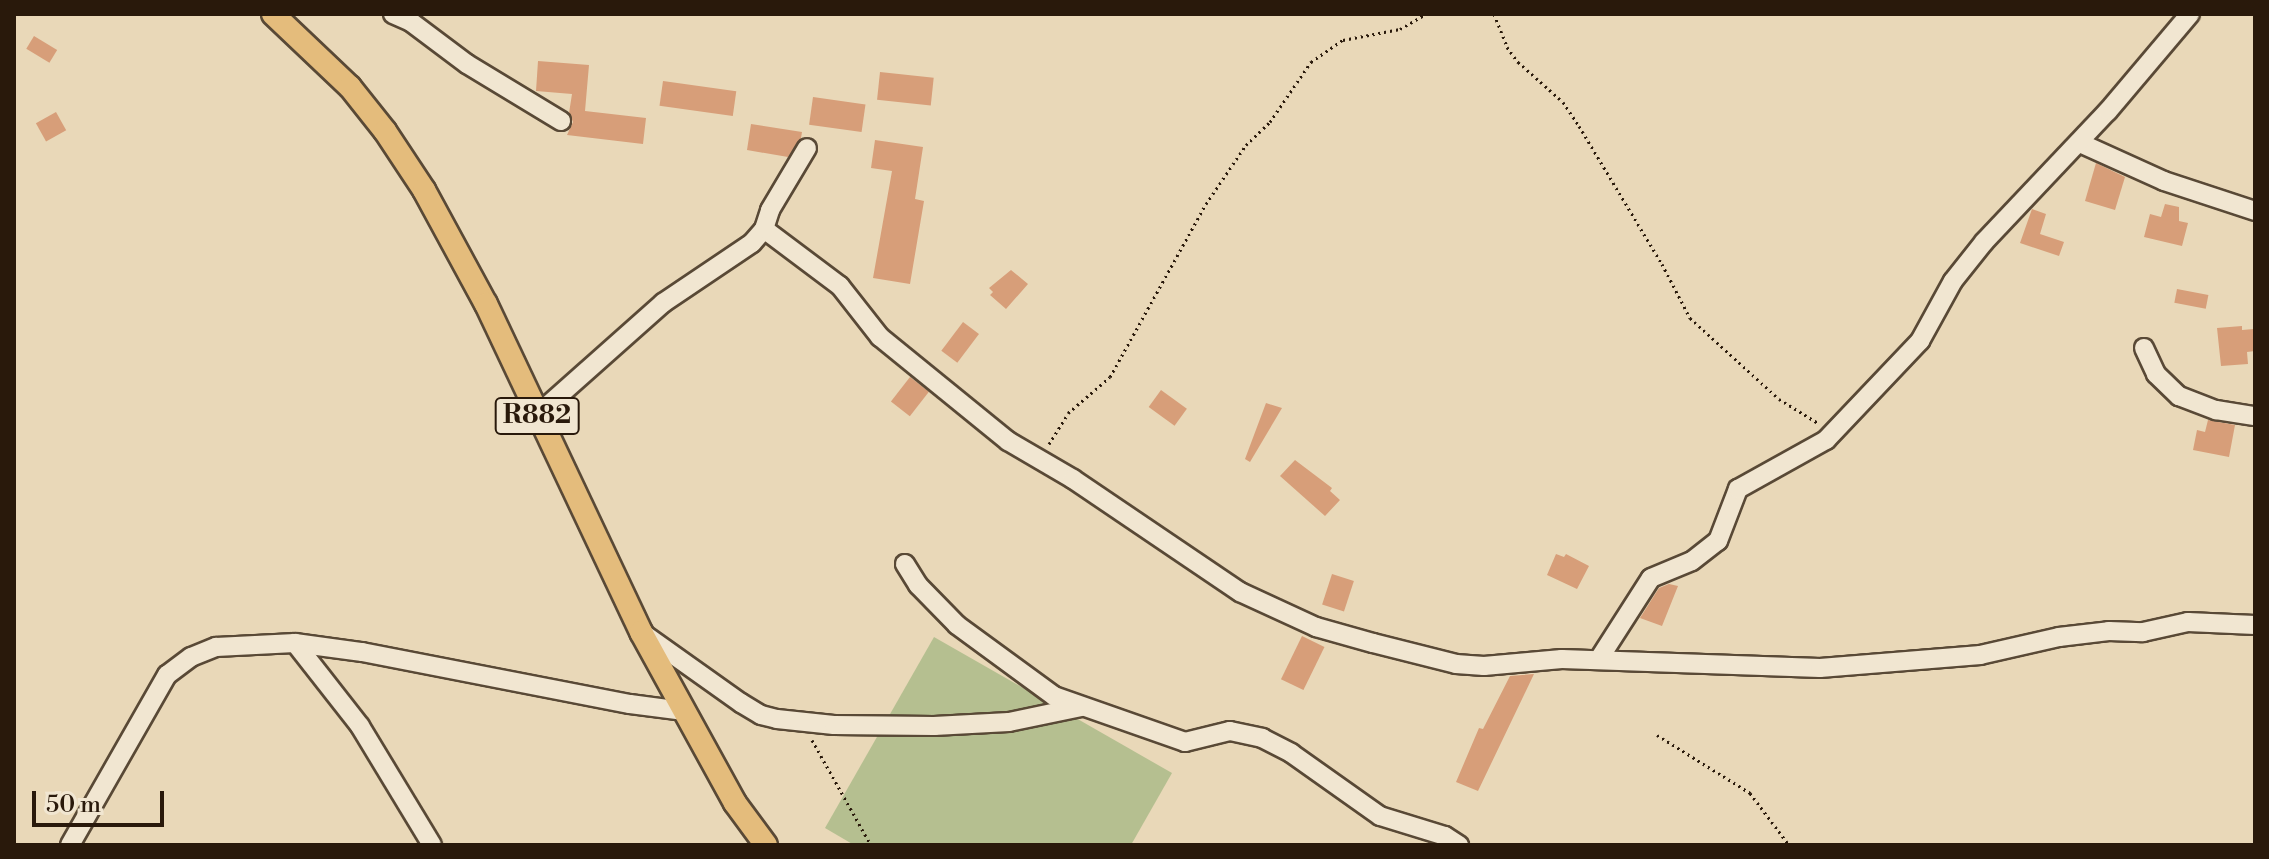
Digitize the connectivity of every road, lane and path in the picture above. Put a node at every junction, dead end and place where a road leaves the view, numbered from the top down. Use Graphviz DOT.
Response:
graph roads {
  1 [pos="274,14"];
  2 [pos="393,14"];
  3 [pos="1426,14"];
  4 [pos="1494,14"];
  5 [pos="2190,14"];
  6 [pos="561,121"];
  7 [pos="2080,143"];
  8 [pos="807,148"];
  9 [pos="2255,211"];
  10 [pos="764,229"];
  11 [pos="2144,348"];
  12 [pos="537,415"];
  13 [pos="2255,416"];
  14 [pos="1834,433"];
  15 [pos="1039,461"];
  16 [pos="905,564"];
  17 [pos="2255,625"];
  18 [pos="641,632"];
  19 [pos="295,643"];
  20 [pos="1599,659"];
  21 [pos="1081,707"];
  22 [pos="683,711"];
  23 [pos="802,721"];
  24 [pos="1657,735"];
  25 [pos="70,845"];
  26 [pos="432,845"];
  27 [pos="766,845"];
  28 [pos="871,845"];
  29 [pos="1459,845"];
  30 [pos="1789,845"];
  1 -- 12 [label="main road, R882"];
  2 -- 6 [label="street"];
  3 -- 15 [label="path"];
  4 -- 14 [label="path"];
  5 -- 7 [label="street"];
  7 -- 9 [label="street"];
  7 -- 14 [label="street"];
  8 -- 10 [label="street"];
  10 -- 12 [label="street"];
  10 -- 15 [label="street"];
  11 -- 13 [label="street"];
  12 -- 18 [label="main road, R882"];
  14 -- 20 [label="street"];
  15 -- 20 [label="street"];
  16 -- 21 [label="street"];
  17 -- 20 [label="street"];
  18 -- 22 [label="main road, R882"];
  18 -- 23 [label="street"];
  19 -- 22 [label="street"];
  19 -- 25 [label="street"];
  19 -- 26 [label="street"];
  21 -- 23 [label="street"];
  21 -- 29 [label="street"];
  22 -- 27 [label="main road, R882"];
  23 -- 28 [label="path"];
  24 -- 30 [label="path"];
}
